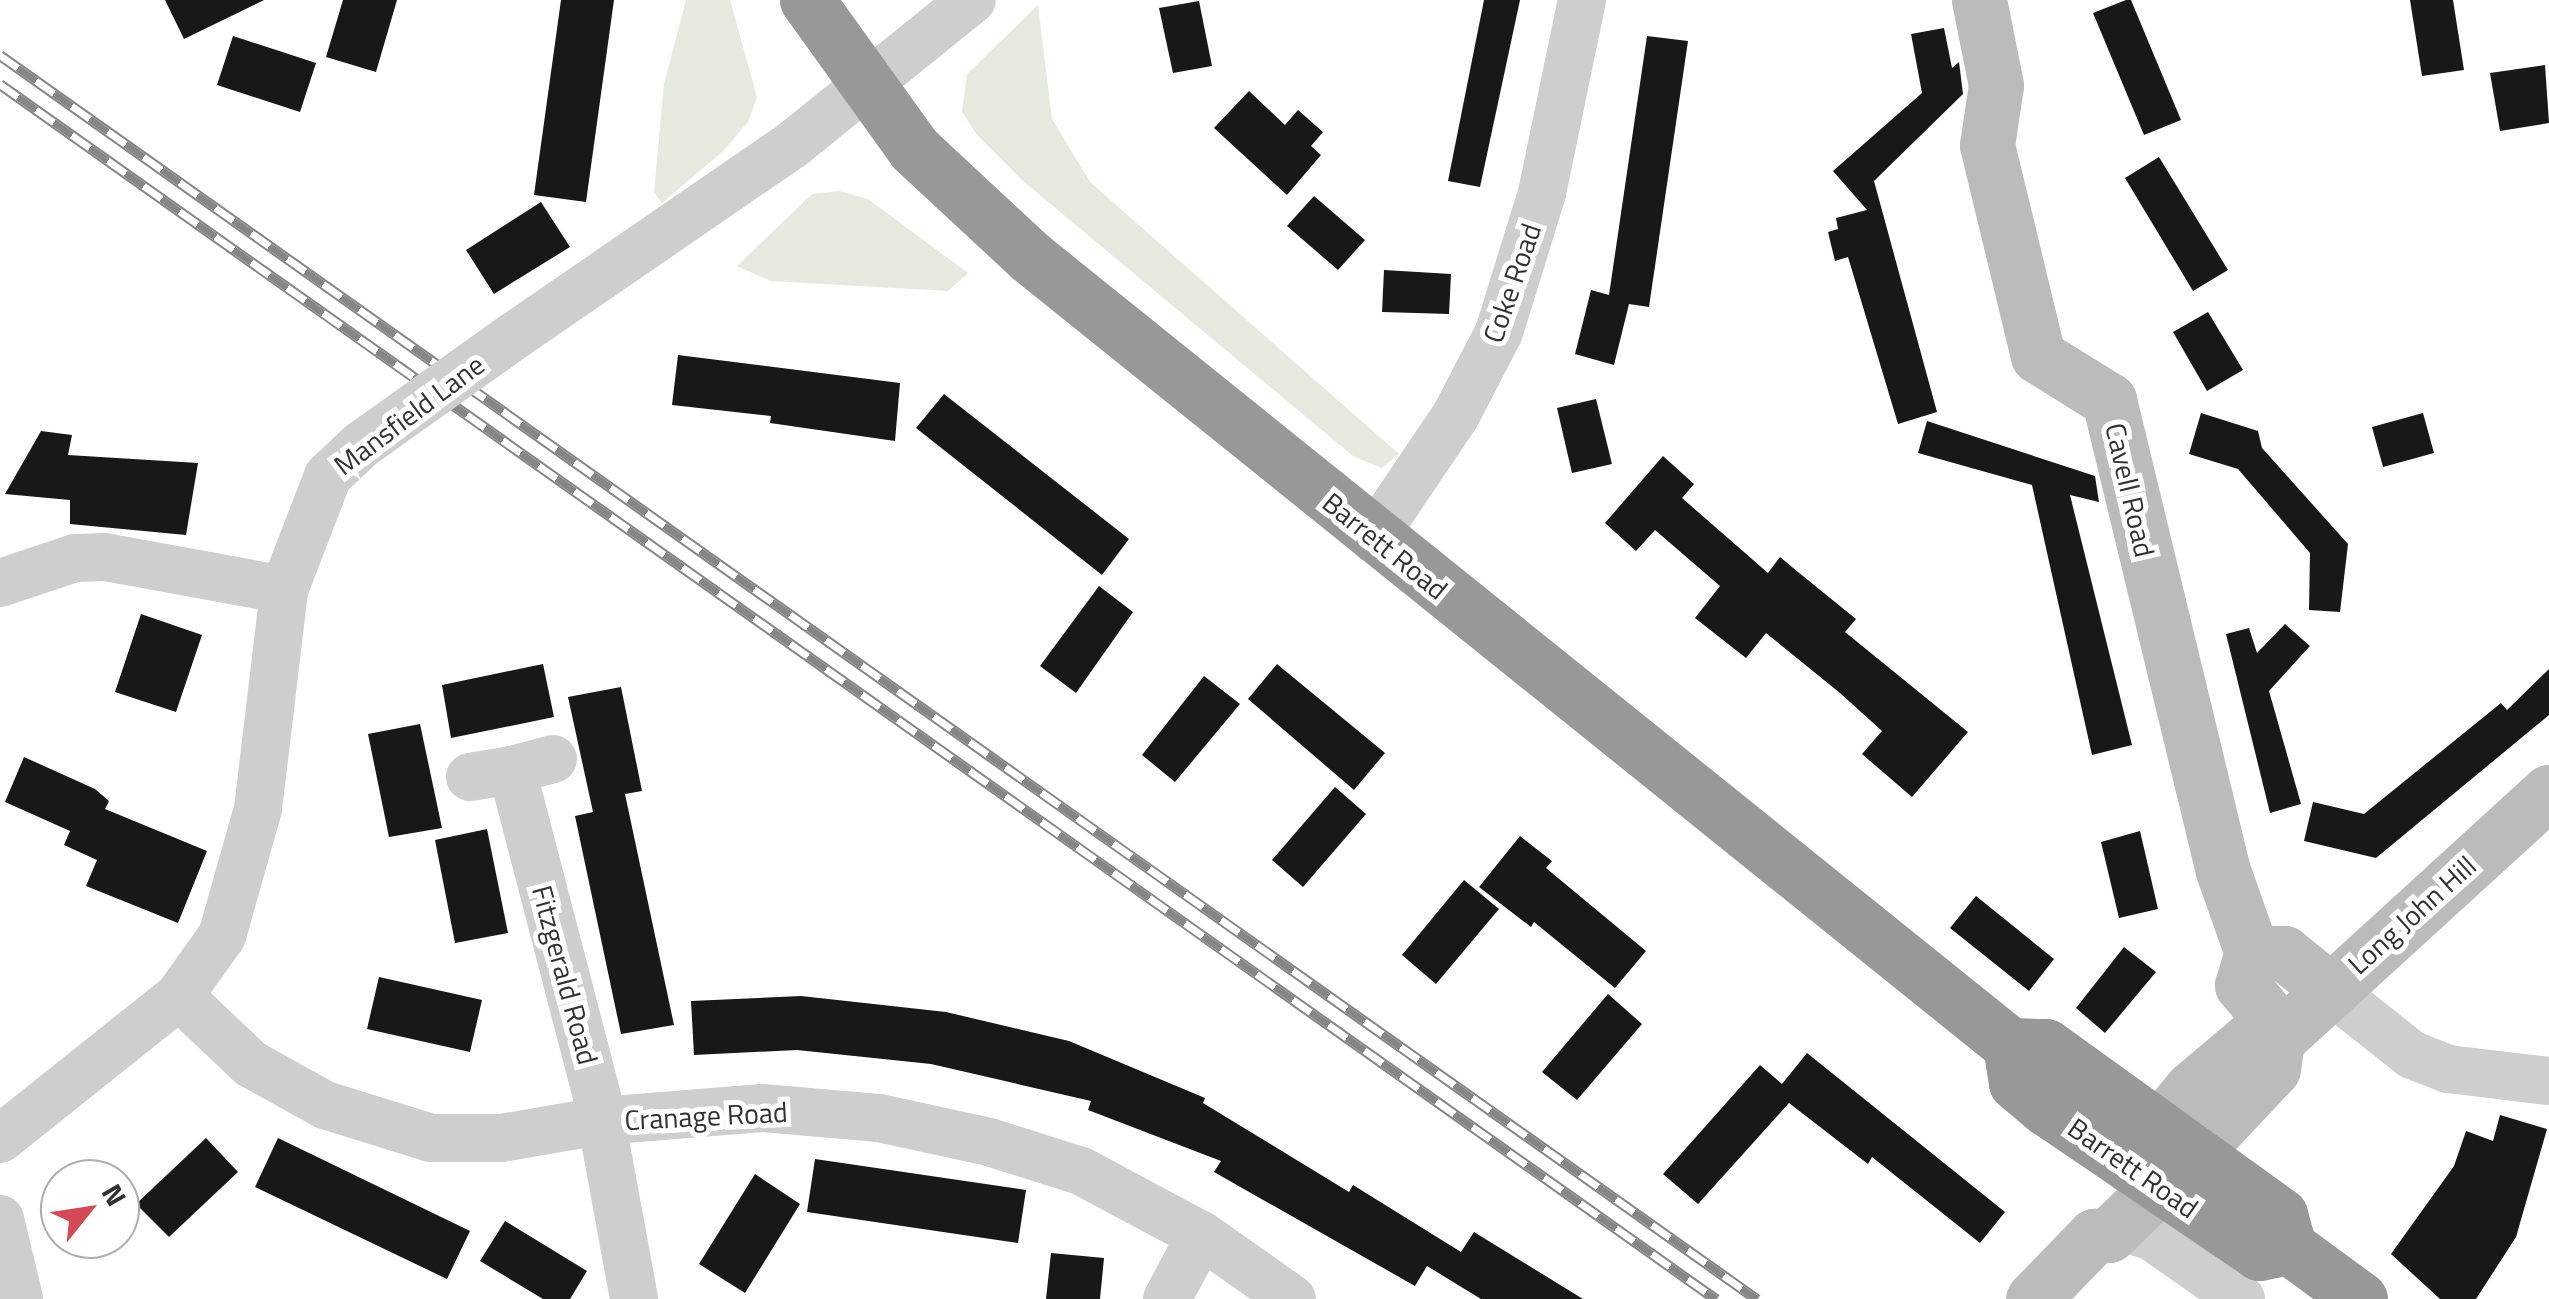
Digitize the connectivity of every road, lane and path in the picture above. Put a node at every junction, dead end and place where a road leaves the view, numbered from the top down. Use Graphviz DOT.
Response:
graph roads {
  1 [pos="807,0"];
  2 [pos="972,0"];
  3 [pos="1582,0"];
  4 [pos="1979,0"];
  5 [pos="864,84"];
  6 [pos="1374,538"];
  7 [pos="0,583"];
  8 [pos="284,590"];
  9 [pos="512,769"];
  10 [pos="2549,792"];
  11 [pos="2252,954"];
  12 [pos="2330,990"];
  13 [pos="179,996"];
  14 [pos="2280,1037"];
  15 [pos="2549,1081"];
  16 [pos="600,1121"];
  17 [pos="0,1139"];
  18 [pos="2144,1183"];
  19 [pos="0,1218"];
  20 [pos="1201,1236"];
  21 [pos="18,1299"];
  22 [pos="634,1299"];
  23 [pos="1167,1299"];
  24 [pos="1292,1299"];
  25 [pos="2033,1299"];
  26 [pos="2241,1299"];
  27 [pos="2360,1299"];
  1 -- 5 [label="highway, Barrett Road"];
  2 -- 5 [label="street, Mansfield Lane"];
  3 -- 6 [label="street, Coke Road"];
  4 -- 11 [label="street, Cavell Road"];
  5 -- 6 [label="highway, Barrett Road"];
  5 -- 8 [label="street, Mansfield Lane, bridge"];
  6 -- 18 [label="highway, Barrett Road"];
  7 -- 8 [label="street"];
  8 -- 13 [label="street, Mansfield Lane"];
  9 -- 16 [label="street, Fitzgerald Road"];
  10 -- 12 [label="street, Long John Hill"];
  11 -- 12 [label="street"];
  11 -- 14 [label="street, Cavell Road"];
  12 -- 14 [label="street, Long John Hill"];
  12 -- 15 [label="street"];
  13 -- 16 [label="street, Cranage Road"];
  13 -- 17 [label="street, Mansfield Lane"];
  14 -- 18 [label="street, Long John Hill"];
  16 -- 20 [label="street, Cranage Road"];
  16 -- 22 [label="street, Fitzgerald Road"];
  18 -- 25 [label="street, Long John Hill"];
  18 -- 26 [label="street"];
  18 -- 27 [label="highway, Barrett Road"];
  19 -- 21 [label="street"];
  20 -- 23 [label="street"];
  20 -- 24 [label="street, Cranage Road"];
}
